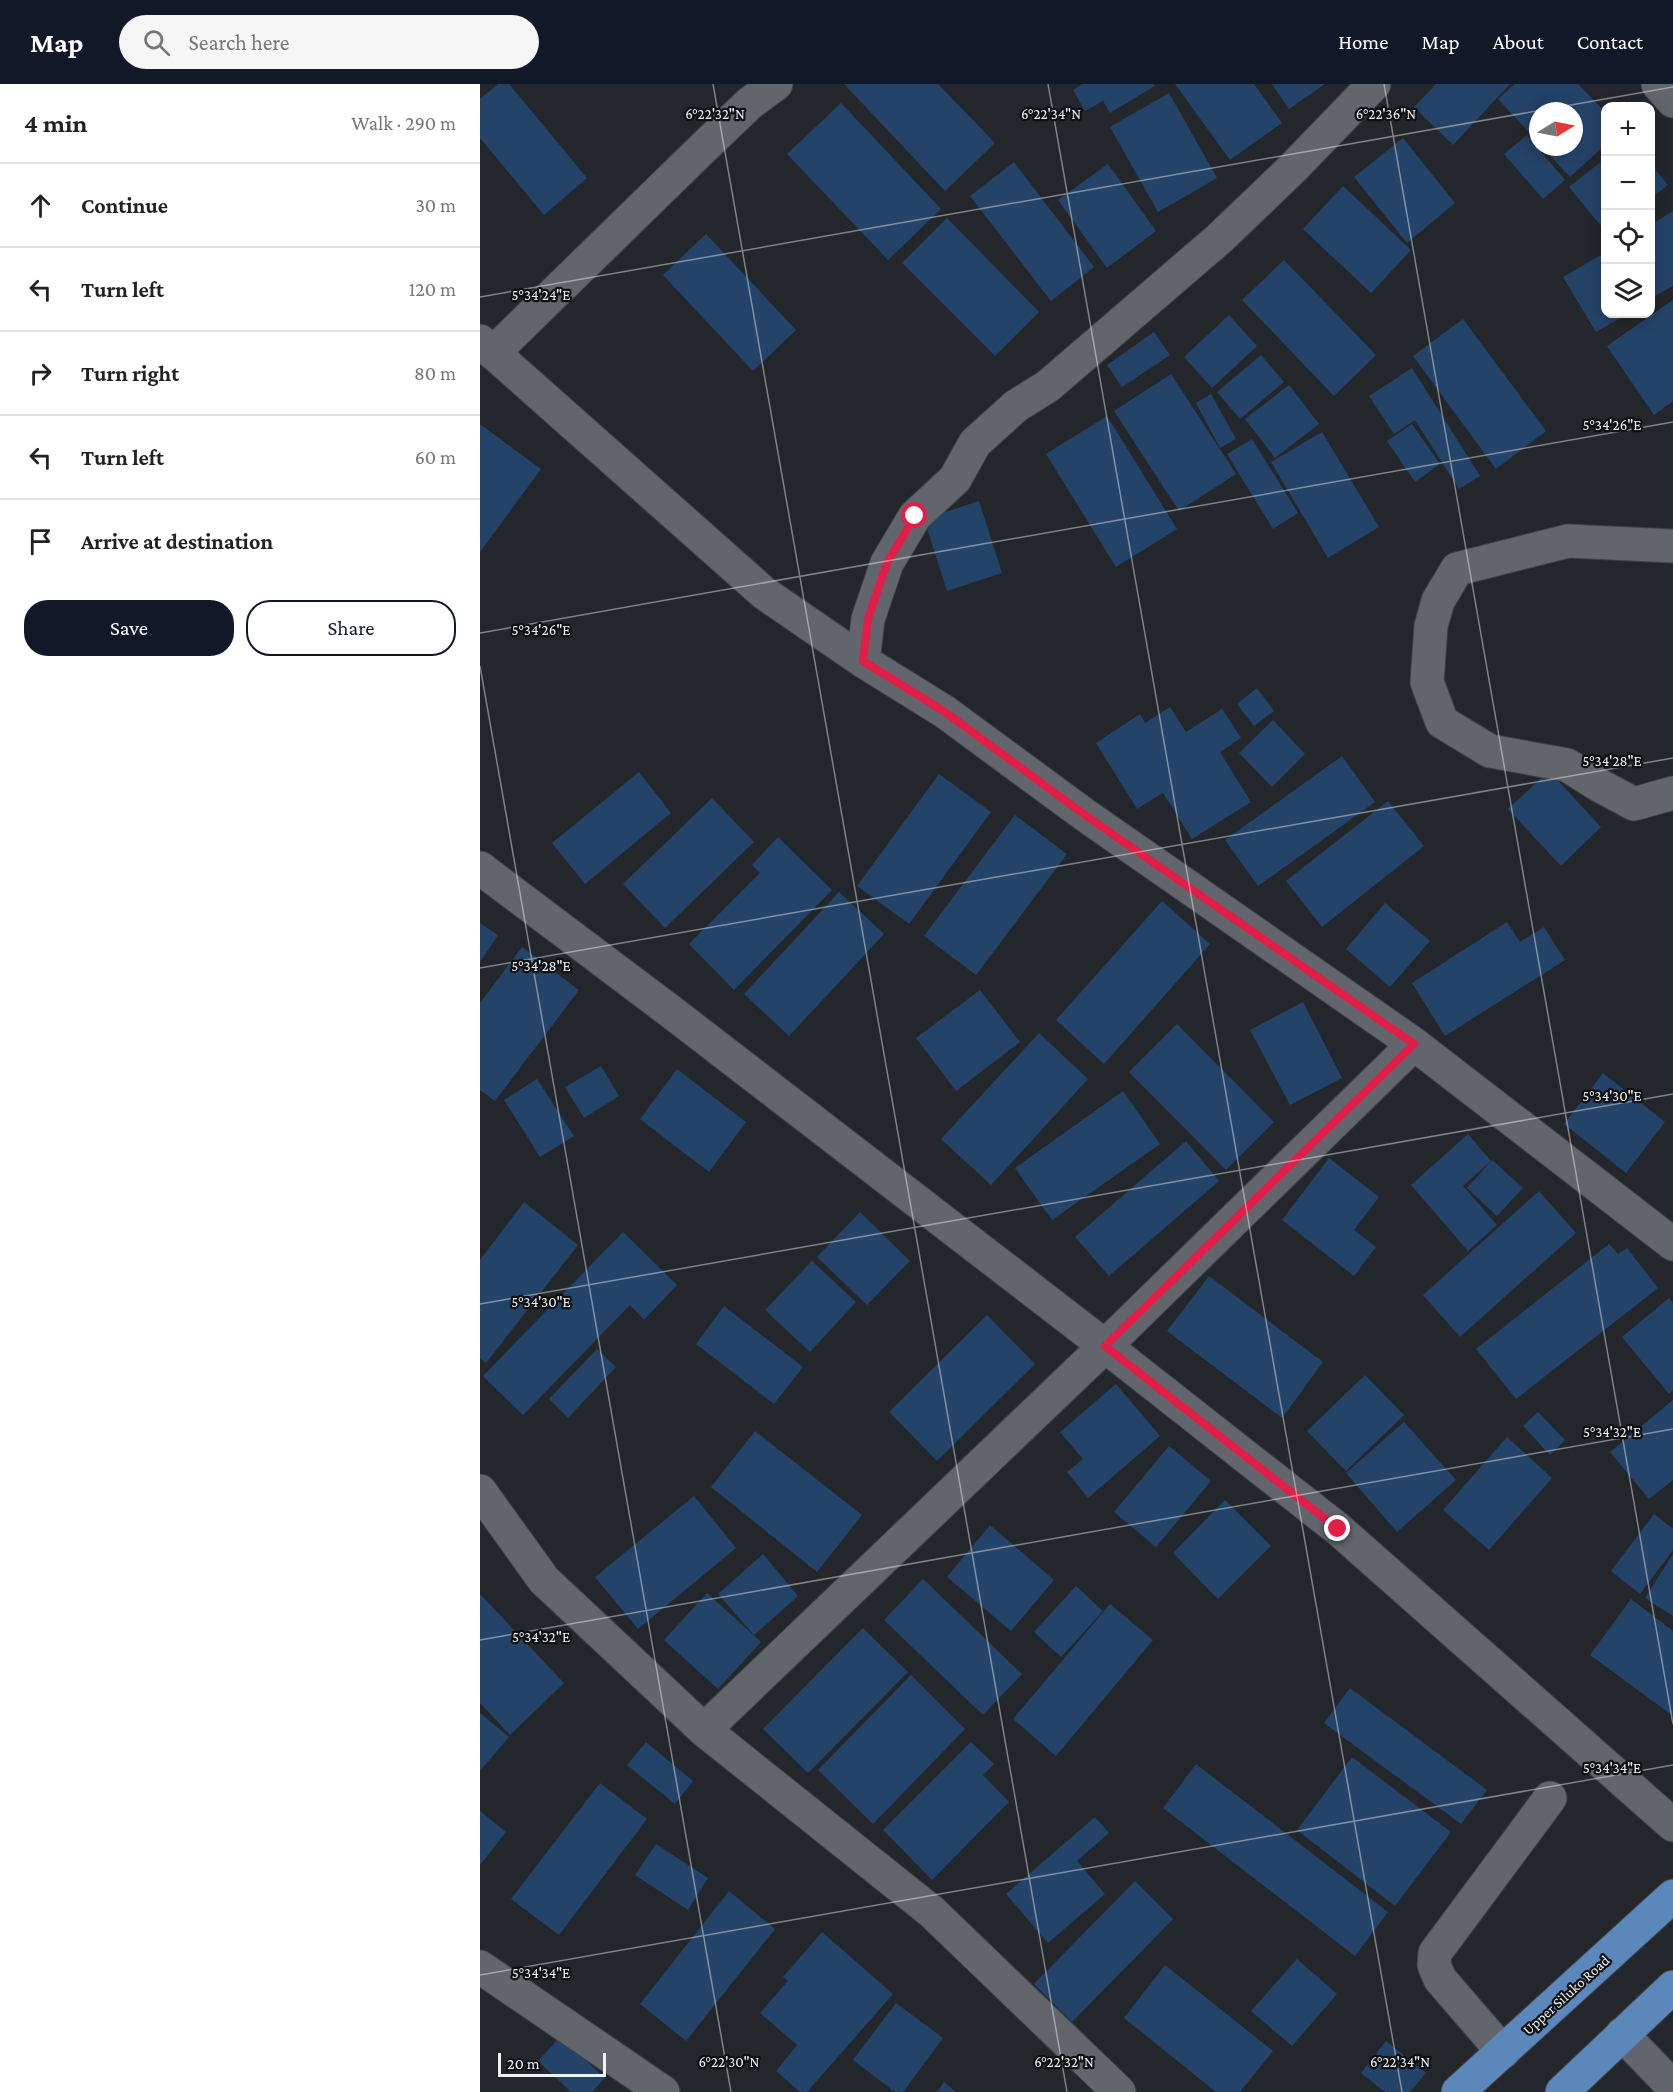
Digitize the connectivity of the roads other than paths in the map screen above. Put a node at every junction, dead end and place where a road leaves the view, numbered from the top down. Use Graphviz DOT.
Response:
graph roads {
  1 [pos="776,84"];
  2 [pos="1374,84"];
  3 [pos="1658,84"];
  4 [pos="1673,101"];
  5 [pos="486,347"];
  6 [pos="1673,546"];
  7 [pos="863,661"];
  8 [pos="1673,793"];
  9 [pos="480,868"];
  10 [pos="1414,1044"];
  11 [pos="1673,1244"];
  12 [pos="1105,1346"];
  13 [pos="480,1491"];
  14 [pos="704,1730"];
  15 [pos="1550,1798"];
  16 [pos="1673,1825"];
  17 [pos="1673,1896"];
  18 [pos="480,1967"];
  19 [pos="1673,1987"];
  20 [pos="1622,2034"];
  21 [pos="1503,2052"];
  22 [pos="1673,2087"];
  23 [pos="663,2092"];
  24 [pos="1119,2092"];
  25 [pos="1458,2092"];
  26 [pos="1562,2092"];
  1 -- 5 [label="street"];
  2 -- 7 [label="street"];
  3 -- 4 [label="street"];
  5 -- 7 [label="street"];
  6 -- 8 [label="street"];
  7 -- 10 [label="street"];
  9 -- 12 [label="street"];
  10 -- 11 [label="street"];
  10 -- 12 [label="street"];
  12 -- 14 [label="street"];
  12 -- 16 [label="street"];
  13 -- 14 [label="street"];
  14 -- 24 [label="street"];
  15 -- 21 [label="street"];
  17 -- 21 [label="main road, Upper Siluko Road"];
  18 -- 23 [label="street"];
  19 -- 20 [label="main road"];
  20 -- 22 [label="street"];
  20 -- 26 [label="main road"];
  21 -- 25 [label="main road, Upper Siluko Road"];
}
